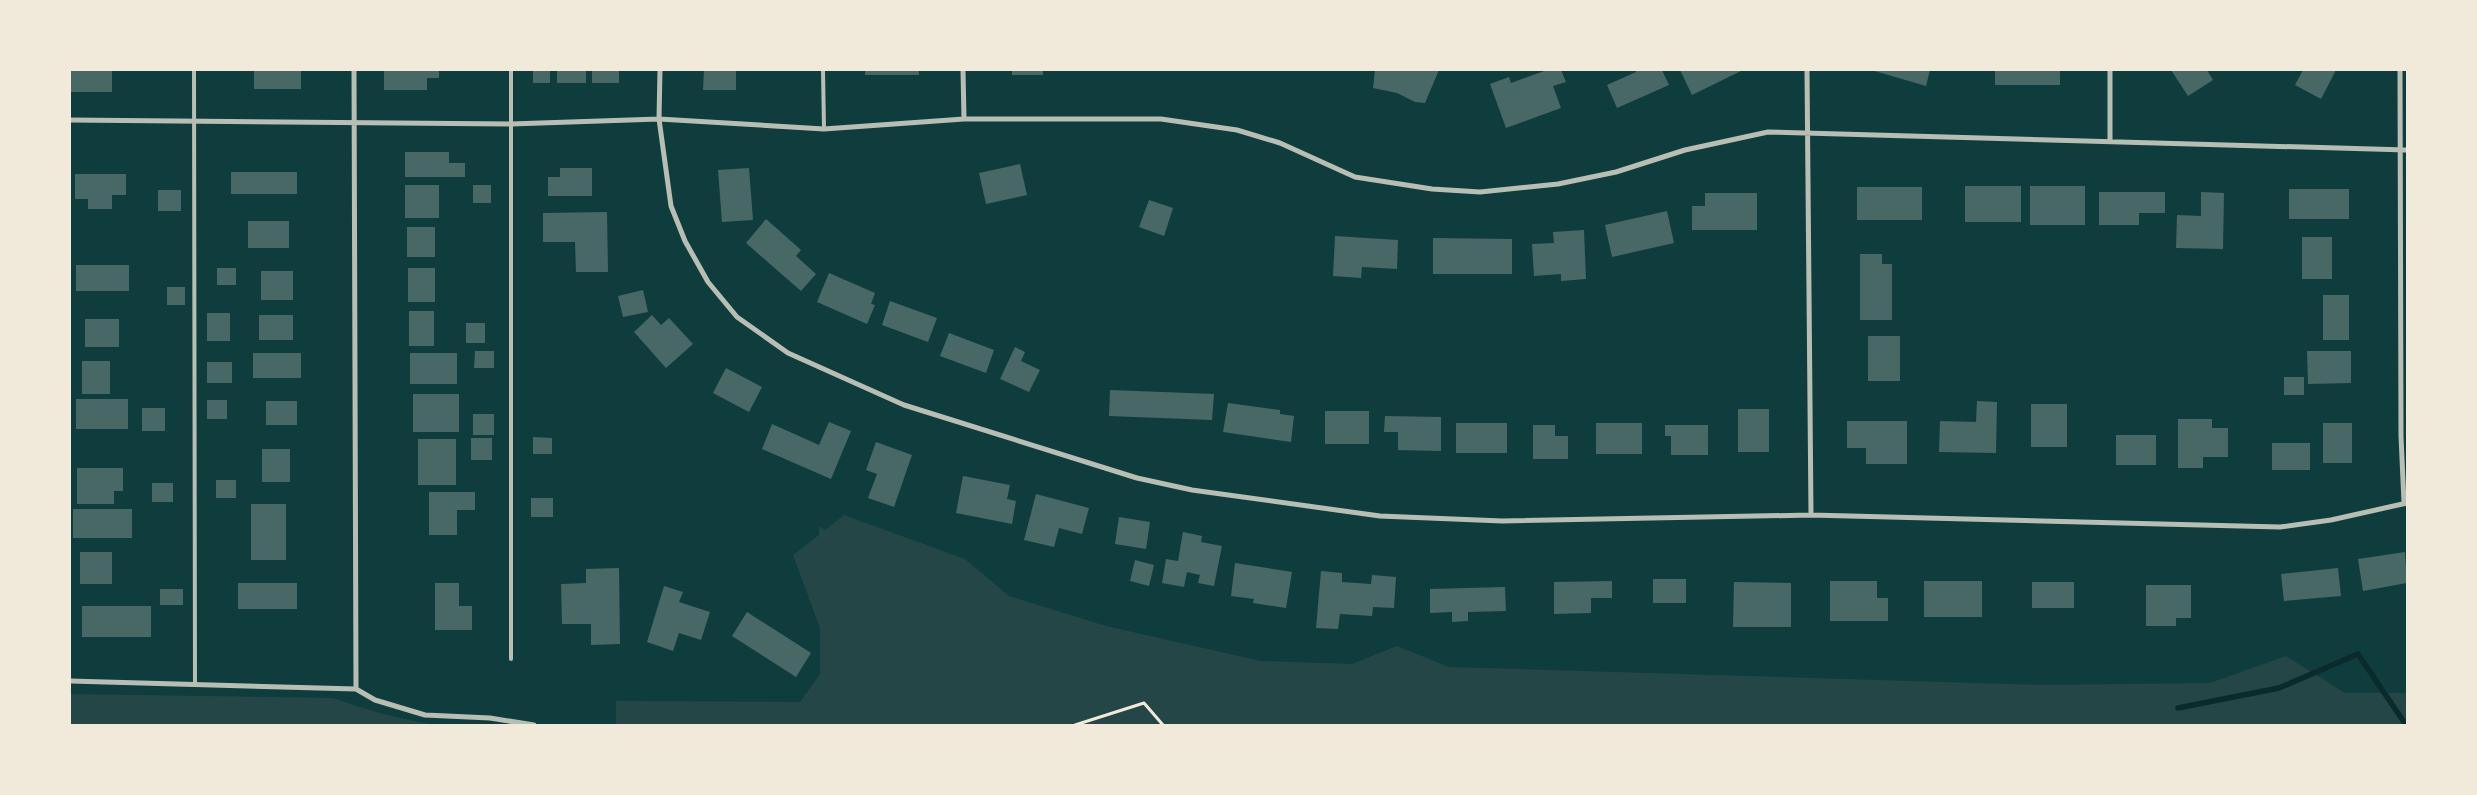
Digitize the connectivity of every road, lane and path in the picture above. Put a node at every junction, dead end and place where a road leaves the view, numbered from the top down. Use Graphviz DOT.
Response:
graph roads {
  1 [pos="194,70"];
  2 [pos="354,70"];
  3 [pos="511,70"];
  4 [pos="660,70"];
  5 [pos="824,70"];
  6 [pos="964,70"];
  7 [pos="1807,70"];
  8 [pos="2110,70"];
  9 [pos="2400,70"];
  10 [pos="658,119"];
  11 [pos="964,119"];
  12 [pos="70,120"];
  13 [pos="194,121"];
  14 [pos="354,122"];
  15 [pos="512,124"];
  16 [pos="824,128"];
  17 [pos="1807,132"];
  18 [pos="2110,140"];
  19 [pos="2400,149"];
  20 [pos="2407,150"];
  21 [pos="2406,503"];
  22 [pos="1811,515"];
  23 [pos="512,659"];
  24 [pos="70,681"];
  25 [pos="195,685"];
  26 [pos="356,689"];
  27 [pos="534,725"];
  28 [pos="1075,725"];
  29 [pos="1163,725"];
  1 -- 13 [label="lane"];
  2 -- 14 [label="street"];
  3 -- 15 [label="lane"];
  4 -- 10 [label="street"];
  5 -- 16 [label="lane"];
  6 -- 11 [label="street"];
  7 -- 17 [label="street"];
  8 -- 18 [label="street"];
  9 -- 19 [label="street"];
  10 -- 15 [label="street"];
  10 -- 16 [label="street"];
  10 -- 22 [label="street"];
  11 -- 16 [label="street"];
  11 -- 17 [label="street"];
  12 -- 13 [label="street"];
  13 -- 14 [label="street"];
  13 -- 25 [label="lane"];
  14 -- 15 [label="street"];
  14 -- 26 [label="street"];
  15 -- 23 [label="lane"];
  17 -- 18 [label="street"];
  17 -- 22 [label="street"];
  18 -- 19 [label="street"];
  19 -- 20 [label="street"];
  19 -- 21 [label="street"];
  21 -- 22 [label="street"];
  24 -- 25 [label="street"];
  25 -- 26 [label="street"];
  26 -- 27 [label="street"];
  28 -- 29 [label="path"];
}
